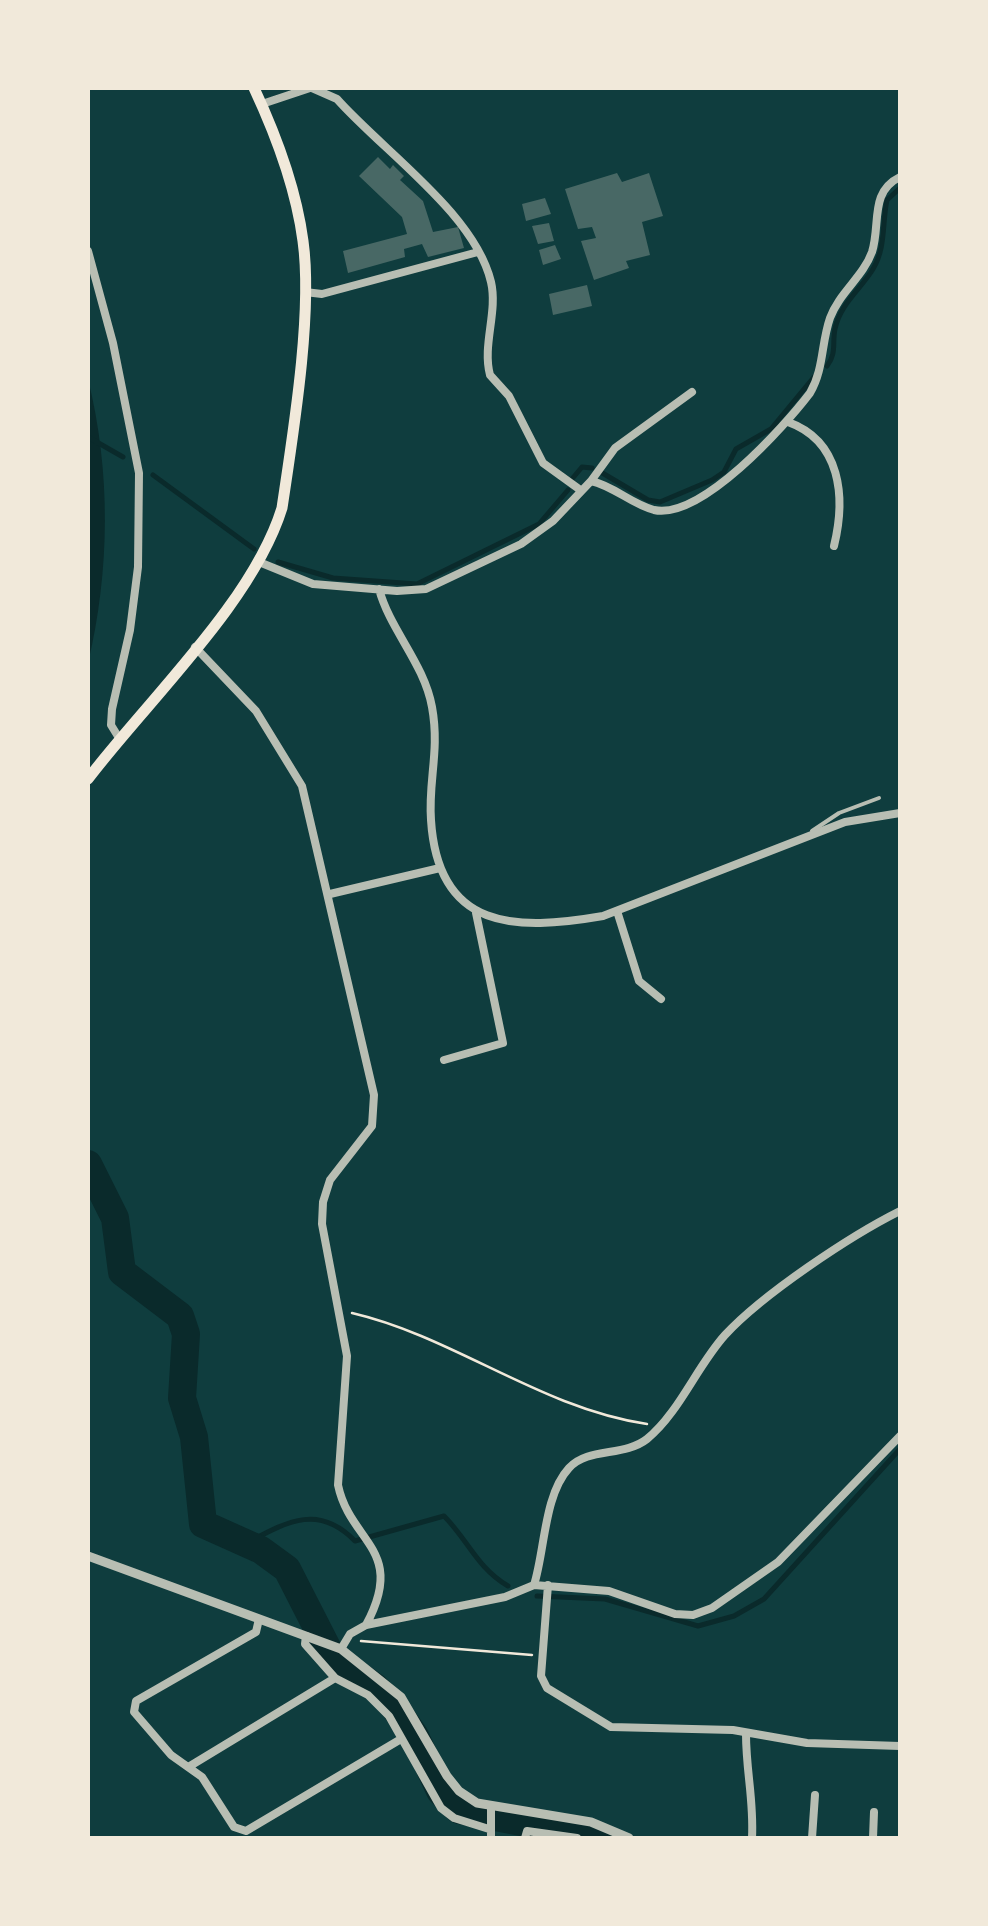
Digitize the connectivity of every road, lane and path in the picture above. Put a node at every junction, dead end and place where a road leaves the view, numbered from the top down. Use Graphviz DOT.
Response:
graph roads {
  1 [pos="254,88"];
  2 [pos="311,88"];
  3 [pos="262,104"];
  4 [pos="900,176"];
  5 [pos="88,251"];
  6 [pos="478,252"];
  7 [pos="305,292"];
  8 [pos="692,392"];
  9 [pos="788,422"];
  10 [pos="591,481"];
  11 [pos="579,489"];
  12 [pos="834,546"];
  13 [pos="259,562"];
  14 [pos="379,589"];
  15 [pos="196,646"];
  16 [pos="119,738"];
  17 [pos="88,779"];
  18 [pos="879,798"];
  19 [pos="900,813"];
  20 [pos="801,842"];
  21 [pos="440,868"];
  22 [pos="330,894"];
  23 [pos="617,911"];
  24 [pos="476,913"];
  25 [pos="661,999"];
  26 [pos="444,1060"];
  27 [pos="900,1211"];
  28 [pos="341,1310"];
  29 [pos="659,1426"];
  30 [pos="900,1436"];
  31 [pos="88,1556"];
  32 [pos="534,1584"];
  33 [pos="548,1585"];
  34 [pos="260,1619"];
  35 [pos="366,1625"];
  36 [pos="306,1636"];
  37 [pos="342,1645"];
  38 [pos="541,1655"];
  39 [pos="336,1678"];
  40 [pos="746,1734"];
  41 [pos="401,1739"];
  42 [pos="900,1746"];
  43 [pos="190,1766"];
  44 [pos="816,1795"];
  45 [pos="490,1807"];
  46 [pos="874,1812"];
  47 [pos="490,1834"];
  48 [pos="525,1838"];
  49 [pos="577,1838"];
  50 [pos="630,1838"];
  51 [pos="752,1838"];
  52 [pos="812,1838"];
  53 [pos="873,1838"];
  1 -- 3 [label="main road"];
  2 -- 3 [label="street"];
  2 -- 6 [label="street"];
  3 -- 7 [label="main road"];
  4 -- 9 [label="street"];
  5 -- 16 [label="street"];
  6 -- 7 [label="street"];
  6 -- 11 [label="street"];
  7 -- 13 [label="main road"];
  8 -- 10 [label="street"];
  9 -- 10 [label="street"];
  9 -- 12 [label="street"];
  10 -- 11 [label="street"];
  11 -- 14 [label="street"];
  13 -- 14 [label="street"];
  13 -- 15 [label="main road"];
  14 -- 21 [label="street"];
  15 -- 16 [label="main road"];
  15 -- 22 [label="street"];
  16 -- 17 [label="main road"];
  18 -- 20 [label="lane"];
  19 -- 20 [label="street"];
  20 -- 23 [label="street"];
  21 -- 22 [label="street"];
  21 -- 24 [label="street"];
  22 -- 28 [label="street"];
  23 -- 24 [label="street"];
  23 -- 25 [label="street"];
  24 -- 26 [label="street"];
  27 -- 29 [label="street"];
  28 -- 29 [label="path"];
  28 -- 35 [label="street"];
  29 -- 32 [label="street"];
  30 -- 33 [label="street"];
  31 -- 34 [label="street"];
  32 -- 33 [label="street"];
  32 -- 35 [label="street"];
  33 -- 38 [label="street"];
  34 -- 36 [label="street"];
  34 -- 43 [label="street"];
  35 -- 37 [label="street"];
  36 -- 37 [label="street"];
  36 -- 39 [label="street"];
  37 -- 38 [label="path"];
  37 -- 45 [label="street"];
  38 -- 40 [label="street"];
  39 -- 41 [label="street"];
  39 -- 43 [label="street"];
  40 -- 42 [label="street"];
  40 -- 51 [label="street"];
  41 -- 43 [label="street"];
  41 -- 47 [label="street"];
  44 -- 52 [label="street"];
  45 -- 47 [label="street"];
  45 -- 50 [label="street"];
  46 -- 53 [label="street"];
  48 -- 49 [label="street"];
}
